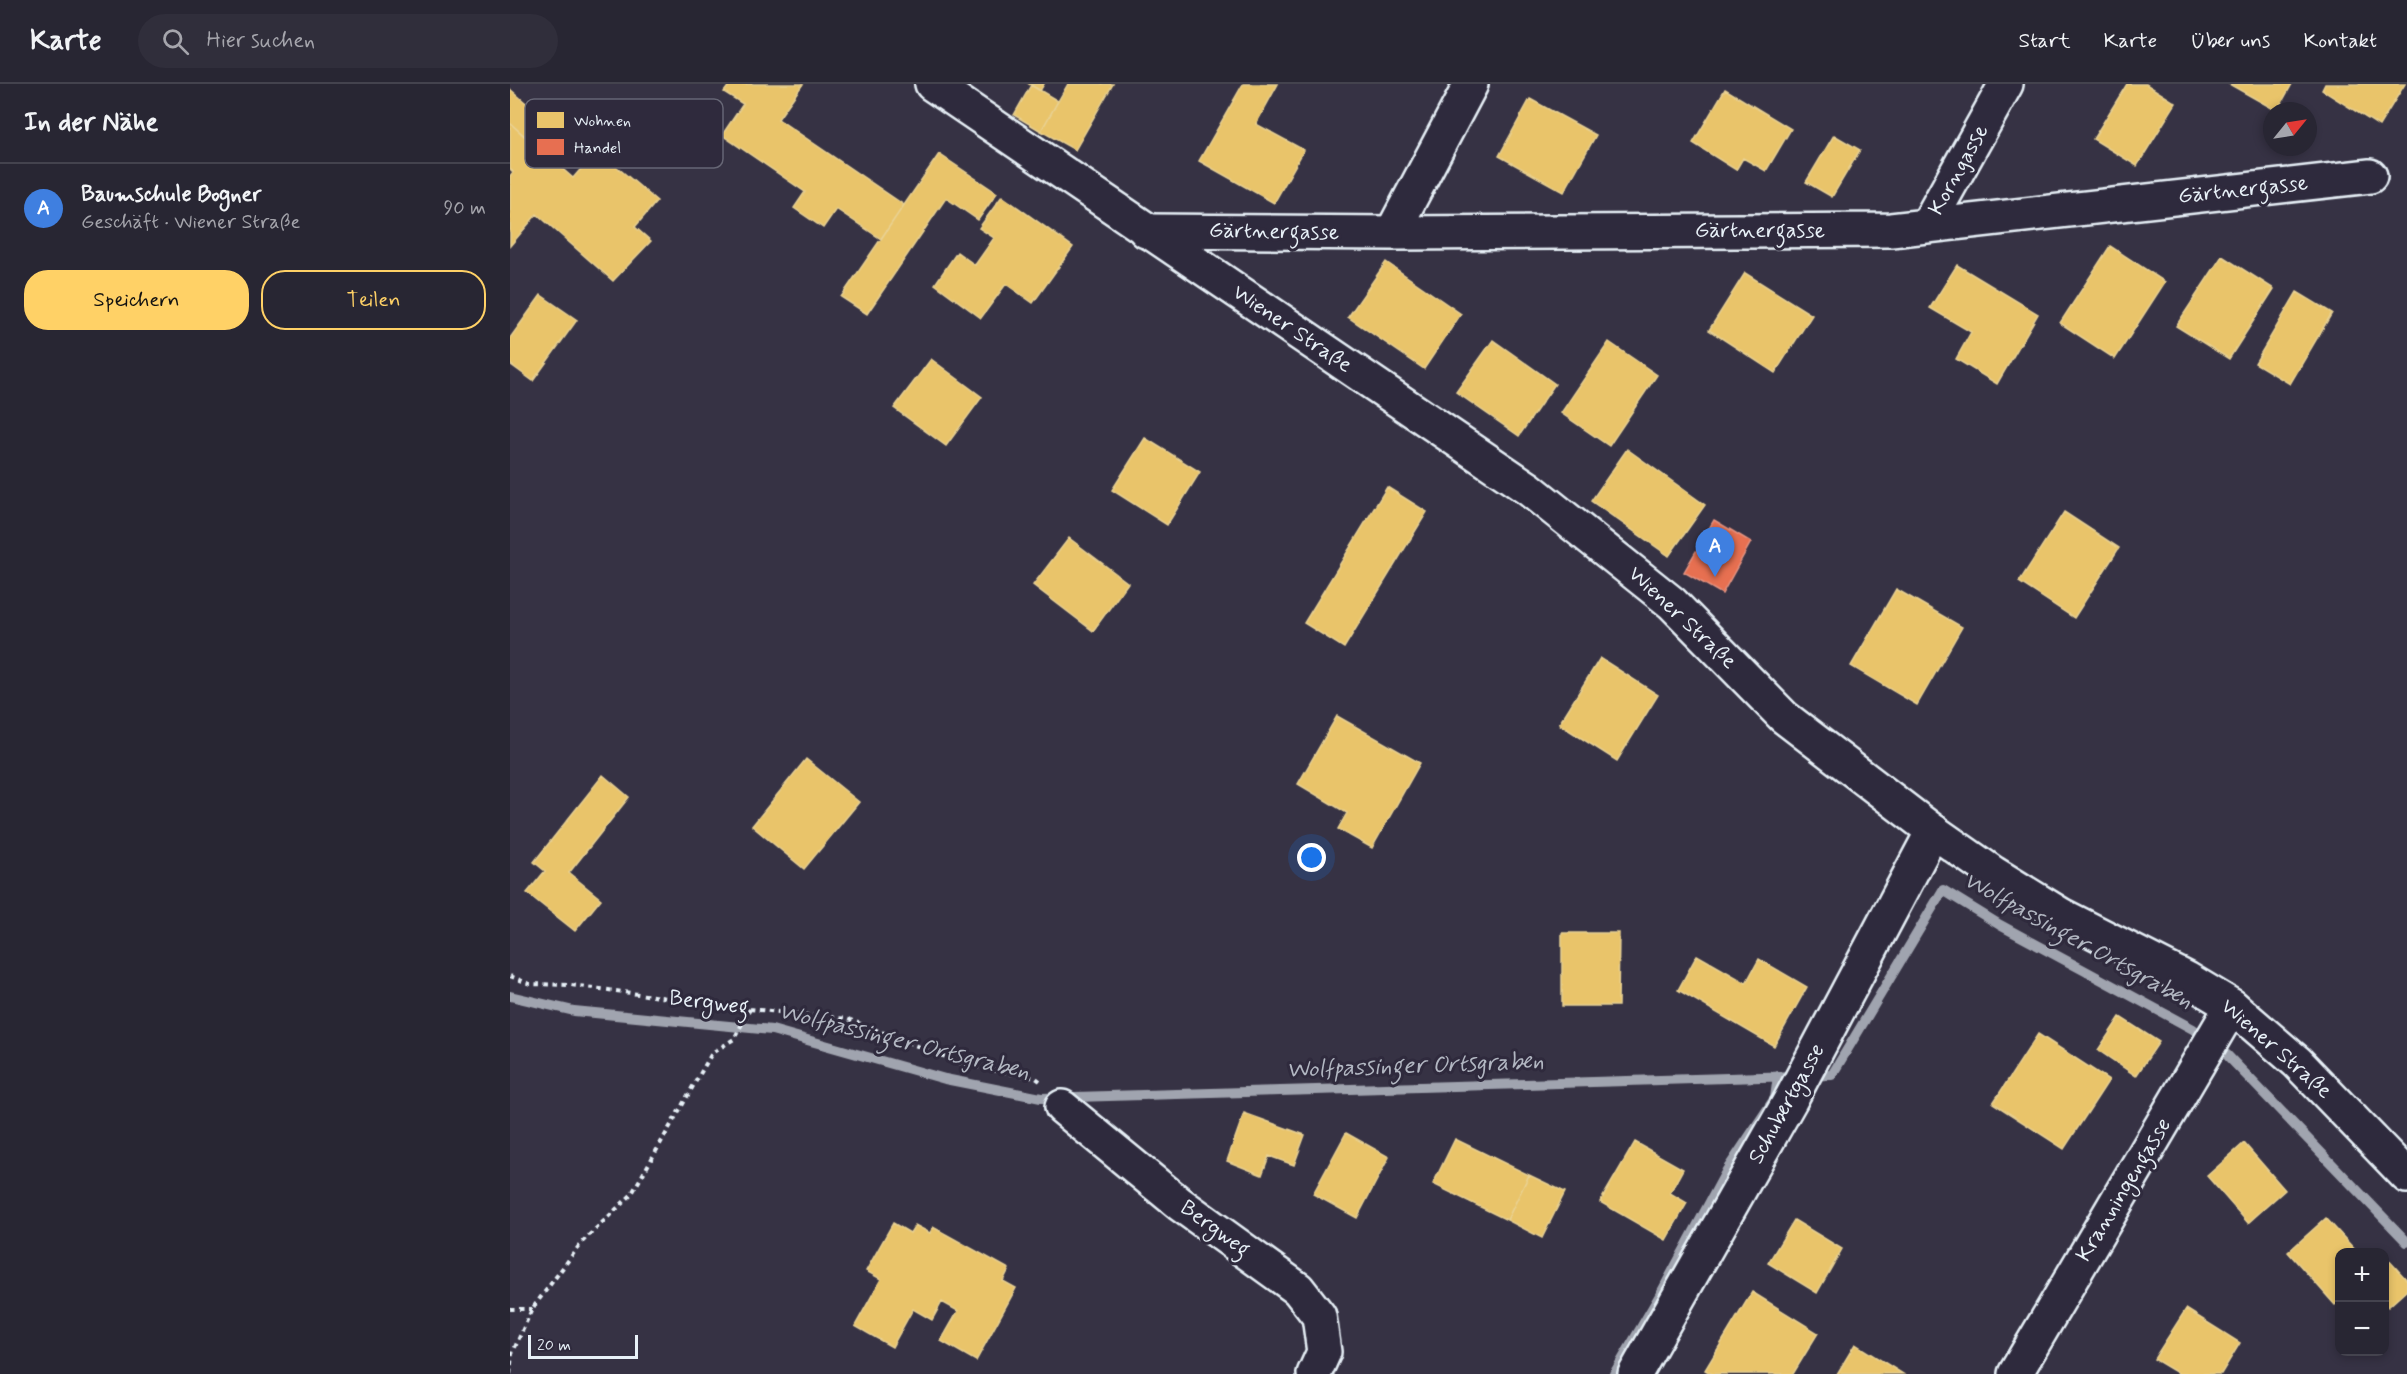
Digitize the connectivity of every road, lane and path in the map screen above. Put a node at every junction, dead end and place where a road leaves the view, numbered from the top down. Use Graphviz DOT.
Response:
graph roads {
  1 [pos="932,84"];
  2 [pos="1471,84"];
  3 [pos="2006,84"];
  4 [pos="2370,176"];
  5 [pos="1928,224"];
  6 [pos="1146,231"];
  7 [pos="1392,233"];
  8 [pos="1933,831"];
  9 [pos="510,976"];
  10 [pos="2232,1006"];
  11 [pos="750,1009"];
  12 [pos="1052,1095"];
  13 [pos="2407,1176"];
  14 [pos="510,1309"];
  15 [pos="532,1309"];
  16 [pos="510,1374"];
  17 [pos="1314,1374"];
  18 [pos="1635,1374"];
  19 [pos="2015,1374"];
  1 -- 6 [label="street, Wiener Straße"];
  2 -- 7 [label="street"];
  3 -- 5 [label="street, Korngasse"];
  4 -- 5 [label="street, Gärtnergasse"];
  5 -- 7 [label="street, Gärtnergasse"];
  6 -- 7 [label="street, Gärtnergasse"];
  6 -- 8 [label="street, Wiener Straße"];
  8 -- 10 [label="street, Wiener Straße"];
  8 -- 18 [label="street, Schubertgasse"];
  9 -- 11 [label="path, Bergweg"];
  10 -- 13 [label="street, Wiener Straße"];
  10 -- 19 [label="street, Kranningengasse"];
  11 -- 12 [label="path, Bergweg"];
  11 -- 15 [label="path"];
  12 -- 17 [label="street, Bergweg"];
  14 -- 15 [label="path"];
  15 -- 16 [label="path"];
}
